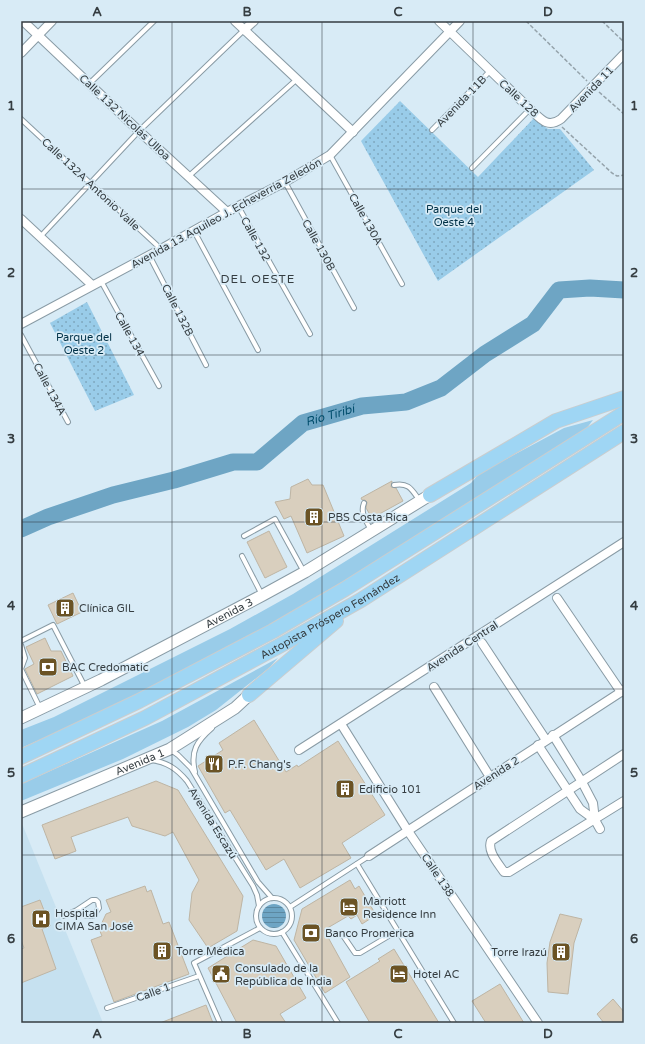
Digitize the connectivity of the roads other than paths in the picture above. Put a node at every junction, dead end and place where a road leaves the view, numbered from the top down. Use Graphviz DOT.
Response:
graph roads {
  1 [pos="23,21"];
  2 [pos="52,21"];
  3 [pos="154,21"];
  4 [pos="235,21"];
  5 [pos="254,21"];
  6 [pos="439,21"];
  7 [pos="460,21"];
  8 [pos="244,30"];
  9 [pos="450,31"];
  10 [pos="38,35"];
  11 [pos="21,53"];
  12 [pos="624,54"];
  13 [pos="490,71"];
  14 [pos="296,80"];
  15 [pos="89,84"];
  16 [pos="530,109"];
  17 [pos="21,119"];
  18 [pos="556,122"];
  19 [pos="432,130"];
  20 [pos="139,131"];
  21 [pos="352,132"];
  22 [pos="330,155"];
  23 [pos="472,168"];
  24 [pos="189,176"];
  25 [pos="285,182"];
  26 [pos="89,183"];
  27 [pos="238,206"];
  28 [pos="227,212"];
  29 [pos="21,219"];
  30 [pos="194,231"];
  31 [pos="40,236"];
  32 [pos="161,249"];
  33 [pos="150,255"];
  34 [pos="101,281"];
  35 [pos="402,284"];
  36 [pos="92,285"];
  37 [pos="354,308"];
  38 [pos="23,321"];
  39 [pos="310,334"];
  40 [pos="21,335"];
  41 [pos="258,350"];
  42 [pos="206,365"];
  43 [pos="159,386"];
  44 [pos="624,398"];
  45 [pos="624,413"];
  46 [pos="68,422"];
  47 [pos="624,432"];
  48 [pos="394,485"];
  49 [pos="425,498"];
  50 [pos="364,503"];
  51 [pos="371,531"];
  52 [pos="244,536"];
  53 [pos="624,542"];
  54 [pos="242,556"];
  55 [pos="304,572"];
  56 [pos="263,595"];
  57 [pos="557,598"];
  58 [pos="361,600"];
  59 [pos="21,641"];
  60 [pos="482,643"];
  61 [pos="21,645"];
  62 [pos="21,669"];
  63 [pos="434,687"];
  64 [pos="86,688"];
  65 [pos="622,691"];
  66 [pos="249,694"];
  67 [pos="234,708"];
  68 [pos="40,710"];
  69 [pos="21,718"];
  70 [pos="341,724"];
  71 [pos="549,737"];
  72 [pos="538,745"];
  73 [pos="170,750"];
  74 [pos="299,750"];
  75 [pos="624,754"];
  76 [pos="21,757"];
  77 [pos="147,760"];
  78 [pos="21,776"];
  79 [pos="196,776"];
  80 [pos="490,777"];
  81 [pos="582,782"];
  82 [pos="568,790"];
  83 [pos="624,801"];
  84 [pos="21,812"];
  85 [pos="595,820"];
  86 [pos="600,829"];
  87 [pos="408,831"];
  88 [pos="369,856"];
  89 [pos="357,864"];
  90 [pos="272,898"];
  91 [pos="259,906"];
  92 [pos="290,907"];
  93 [pos="77,910"];
  94 [pos="64,916"];
  95 [pos="260,928"];
  96 [pos="397,931"];
  97 [pos="282,932"];
  98 [pos="342,934"];
  99 [pos="199,976"];
  100 [pos="107,1008"];
  101 [pos="220,1023"];
  102 [pos="338,1023"];
  103 [pos="454,1023"];
  104 [pos="538,1023"];
  1 -- 10 [label="street, Calle 132 Nicolás Ulloa"];
  2 -- 10 [label="street"];
  3 -- 15 [label="lane"];
  4 -- 8 [label="street"];
  5 -- 8 [label="street"];
  6 -- 9 [label="street, Calle 128"];
  7 -- 9 [label="street, Avenida 13 Aquileo J. Echeverría Zeledón"];
  8 -- 14 [label="street"];
  8 -- 20 [label="lane"];
  9 -- 13 [label="street, Calle 128"];
  9 -- 21 [label="street, Avenida 13 Aquileo J. Echeverría Zeledón"];
  10 -- 11 [label="street"];
  10 -- 15 [label="street, Calle 132 Nicolás Ulloa"];
  12 -- 18 [label="street, Avenida 11"];
  13 -- 16 [label="street, Calle 128"];
  13 -- 19 [label="lane, Avenida 11B"];
  14 -- 21 [label="street"];
  14 -- 24 [label="lane"];
  15 -- 20 [label="street, Calle 132 Nicolás Ulloa"];
  16 -- 18 [label="street, Calle 128"];
  16 -- 23 [label="lane"];
  17 -- 26 [label="lane, Calle 132A Antonio Valle"];
  20 -- 24 [label="street, Calle 132 Nicolás Ulloa"];
  20 -- 26 [label="lane"];
  21 -- 22 [label="street, Avenida 13 Aquileo J. Echeverría Zeledón"];
  22 -- 25 [label="street, Avenida 13 Aquileo J. Echeverría Zeledón"];
  22 -- 35 [label="lane, Calle 130A"];
  24 -- 28 [label="street, Calle 132 Nicolás Ulloa"];
  25 -- 27 [label="street, Avenida 13 Aquileo J. Echeverría Zeledón"];
  25 -- 37 [label="lane, Calle 130B"];
  26 -- 31 [label="lane"];
  26 -- 32 [label="lane, Calle 132A Antonio Valle"];
  27 -- 28 [label="street, Avenida 13 Aquileo J. Echeverría Zeledón"];
  27 -- 39 [label="lane, Calle 132"];
  28 -- 30 [label="street, Avenida 13 Aquileo J. Echeverría Zeledón"];
  29 -- 31 [label="street"];
  30 -- 32 [label="street, Avenida 13 Aquileo J. Echeverría Zeledón"];
  30 -- 41 [label="lane"];
  31 -- 36 [label="street"];
  32 -- 33 [label="street, Avenida 13 Aquileo J. Echeverría Zeledón"];
  33 -- 34 [label="street, Avenida 13 Aquileo J. Echeverría Zeledón"];
  33 -- 42 [label="lane, Calle 132B"];
  34 -- 36 [label="street, Avenida 13 Aquileo J. Echeverría Zeledón"];
  34 -- 43 [label="lane, Calle 134"];
  36 -- 38 [label="street, Avenida 13 Aquileo J. Echeverría Zeledón"];
  40 -- 46 [label="lane, Calle 134A"];
  44 -- 49 [label="highway"];
  45 -- 76 [label="highway, Autopista Próspero Fernández"];
  47 -- 58 [label="highway, Autopista Próspero Fernández"];
  48 -- 49 [label="lane"];
  49 -- 51 [label="street, Avenida 3"];
  50 -- 51 [label="lane"];
  51 -- 55 [label="street, Avenida 3"];
  52 -- 55 [label="lane"];
  53 -- 70 [label="street, Avenida Central"];
  54 -- 56 [label="lane"];
  55 -- 56 [label="street, Avenida 3"];
  56 -- 64 [label="street, Avenida 3"];
  57 -- 65 [label="street"];
  58 -- 66 [label="highway"];
  58 -- 78 [label="highway, Autopista Próspero Fernández"];
  59 -- 64 [label="lane"];
  60 -- 71 [label="street"];
  61 -- 62 [label="lane"];
  62 -- 68 [label="lane"];
  63 -- 80 [label="street"];
  64 -- 68 [label="street, Avenida 3"];
  65 -- 71 [label="street, Avenida 2"];
  66 -- 67 [label="street, Avenida 1"];
  67 -- 73 [label="street, Avenida 1"];
  67 -- 79 [label="lane, Avenida Escazú"];
  68 -- 69 [label="street, Avenida 3"];
  70 -- 74 [label="street, Avenida Central"];
  70 -- 87 [label="street, Calle 138"];
  71 -- 72 [label="street, Avenida 2"];
  71 -- 81 [label="street"];
  72 -- 80 [label="street, Avenida 2"];
  72 -- 82 [label="street"];
  73 -- 77 [label="street, Avenida 1"];
  73 -- 79 [label="lane, Avenida Escazú"];
  75 -- 81 [label="street"];
  77 -- 84 [label="street, Avenida 1"];
  77 -- 91 [label="lane, Avenida Escazú"];
  79 -- 90 [label="lane, Avenida Escazú"];
  80 -- 87 [label="street, Avenida 2"];
  81 -- 82 [label="street"];
  81 -- 85 [label="street"];
  82 -- 85 [label="street"];
  82 -- 85 [label="street"];
  83 -- 85 [label="street"];
  85 -- 86 [label="street"];
  87 -- 88 [label="street, Avenida 2"];
  87 -- 104 [label="street, Calle 138"];
  88 -- 89 [label="lane"];
  89 -- 92 [label="lane"];
  89 -- 96 [label="lane"];
  90 -- 91 [label="lane"];
  90 -- 92 [label="lane"];
  91 -- 95 [label="lane"];
  92 -- 97 [label="lane"];
  93 -- 93 [label="lane"];
  93 -- 94 [label="lane"];
  95 -- 97 [label="lane"];
  95 -- 99 [label="lane"];
  96 -- 98 [label="lane"];
  96 -- 103 [label="lane"];
  97 -- 102 [label="lane"];
  99 -- 100 [label="lane, Calle 1"];
  99 -- 101 [label="lane"];
}
